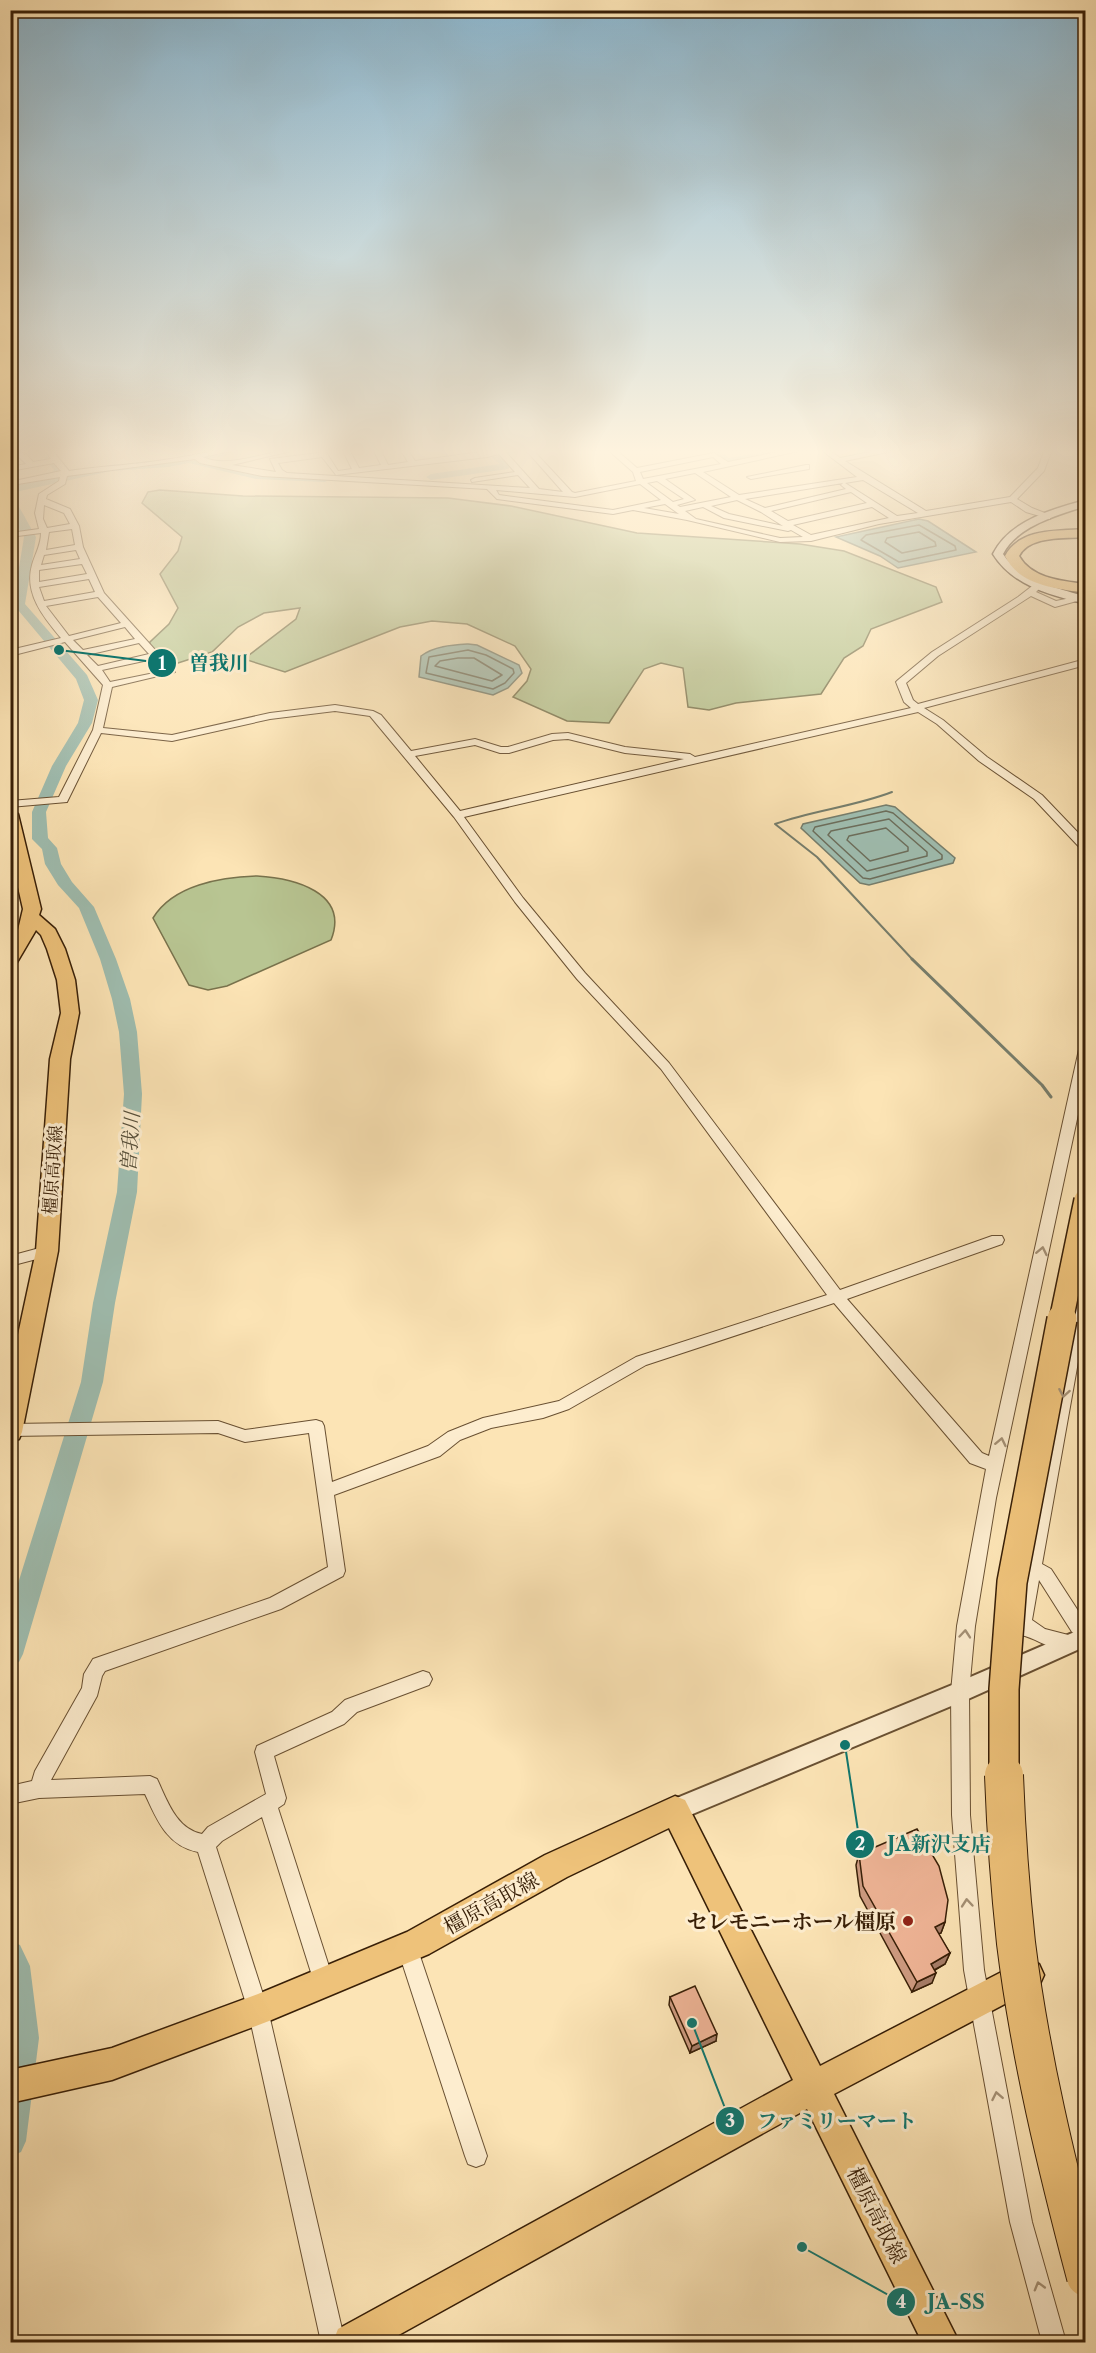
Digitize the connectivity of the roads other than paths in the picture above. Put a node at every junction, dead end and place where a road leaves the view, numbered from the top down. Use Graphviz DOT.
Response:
graph roads {
  1 [pos="38,559"];
  2 [pos="999,559"];
  3 [pos="1014,559"];
  4 [pos="1022,559"];
  5 [pos="85,561"];
  6 [pos="36,568"];
  7 [pos="92,576"];
  8 [pos="34,585"];
  9 [pos="1034,589"];
  10 [pos="100,594"];
  11 [pos="1084,594"];
  12 [pos="42,604"];
  13 [pos="126,624"];
  14 [pos="67,640"];
  15 [pos="141,640"];
  16 [pos="10,653"];
  17 [pos="82,653"];
  18 [pos="154,656"];
  19 [pos="1086,662"];
  20 [pos="96,669"];
  21 [pos="108,685"];
  22 [pos="917,708"];
  23 [pos="98,730"];
  24 [pos="410,754"];
  25 [pos="701,759"];
  26 [pos="10,804"];
  27 [pos="10,814"];
  28 [pos="458,815"];
  29 [pos="1086,848"];
  30 [pos="31,917"];
  31 [pos="10,960"];
  32 [pos="1086,1045"];
  33 [pos="1086,1200"];
  34 [pos="997,1240"];
  35 [pos="47,1251"];
  36 [pos="10,1261"];
  37 [pos="1086,1274"];
  38 [pos="837,1297"];
  39 [pos="11,1431"];
  40 [pos="995,1466"];
  41 [pos="325,1491"];
  42 [pos="1033,1567"];
  43 [pos="1023,1622"];
  44 [pos="1080,1637"];
  45 [pos="1019,1664"];
  46 [pos="423,1679"];
  47 [pos="960,1692"];
  48 [pos="24,1793"];
  49 [pos="268,1805"];
  50 [pos="675,1810"];
  51 [pos="206,1844"];
  52 [pos="407,1947"];
  53 [pos="1032,1973"];
  54 [pos="324,1982"];
  55 [pos="979,2000"];
  56 [pos="258,2010"];
  57 [pos="10,2087"];
  58 [pos="813,2087"];
  59 [pos="476,2156"];
  60 [pos="1086,2216"];
  61 [pos="1086,2277"];
  62 [pos="333,2343"];
  63 [pos="351,2343"];
  64 [pos="941,2343"];
  65 [pos="1054,2343"];
  1 -- 6 [label="street"];
  2 -- 9 [label="main road"];
  3 -- 11 [label="highway"];
  4 -- 11 [label="highway"];
  5 -- 6 [label="street"];
  5 -- 7 [label="street"];
  6 -- 8 [label="street"];
  7 -- 8 [label="street"];
  7 -- 10 [label="street"];
  8 -- 12 [label="street"];
  9 -- 11 [label="main road"];
  9 -- 22 [label="street"];
  10 -- 12 [label="street"];
  10 -- 13 [label="street"];
  12 -- 14 [label="street"];
  13 -- 14 [label="street"];
  13 -- 15 [label="street"];
  14 -- 16 [label="street"];
  14 -- 17 [label="street"];
  15 -- 17 [label="street"];
  15 -- 18 [label="street"];
  17 -- 20 [label="street"];
  18 -- 20 [label="street"];
  18 -- 21 [label="street"];
  19 -- 22 [label="street"];
  20 -- 21 [label="street"];
  21 -- 23 [label="street"];
  22 -- 25 [label="street"];
  22 -- 29 [label="street"];
  23 -- 24 [label="street"];
  23 -- 26 [label="street"];
  24 -- 25 [label="street"];
  24 -- 28 [label="street"];
  25 -- 28 [label="street"];
  27 -- 30 [label="main road"];
  28 -- 38 [label="street"];
  30 -- 31 [label="main road"];
  30 -- 35 [label="main road, 橿原高取線"];
  40 -- 32 [label="street, one-way"];
  33 -- 61 [label="highway, bridge"];
  34 -- 38 [label="street"];
  35 -- 36 [label="street"];
  35 -- 39 [label="main road, 橿原高取線"];
  37 -- 42 [label="street, one-way"];
  38 -- 40 [label="street"];
  38 -- 41 [label="street"];
  39 -- 41 [label="street"];
  47 -- 40 [label="street, one-way"];
  41 -- 48 [label="street"];
  42 -- 43 [label="street"];
  42 -- 44 [label="street"];
  43 -- 44 [label="street"];
  43 -- 45 [label="street"];
  44 -- 45 [label="street"];
  45 -- 47 [label="street"];
  45 -- 53 [label="street"];
  46 -- 49 [label="street"];
  47 -- 50 [label="street"];
  55 -- 47 [label="street, one-way"];
  48 -- 51 [label="street"];
  49 -- 51 [label="street"];
  49 -- 54 [label="street"];
  50 -- 52 [label="main road, 橿原高取線"];
  50 -- 58 [label="main road, 橿原高取線"];
  51 -- 56 [label="street"];
  52 -- 54 [label="main road, 橿原高取線"];
  52 -- 59 [label="street"];
  53 -- 55 [label="main road"];
  53 -- 60 [label="street"];
  54 -- 56 [label="main road, 橿原高取線"];
  55 -- 58 [label="main road"];
  65 -- 55 [label="street, one-way"];
  56 -- 57 [label="main road, 橿原高取線"];
  56 -- 62 [label="street"];
  58 -- 63 [label="main road"];
  58 -- 64 [label="main road, 橿原高取線"];
}
